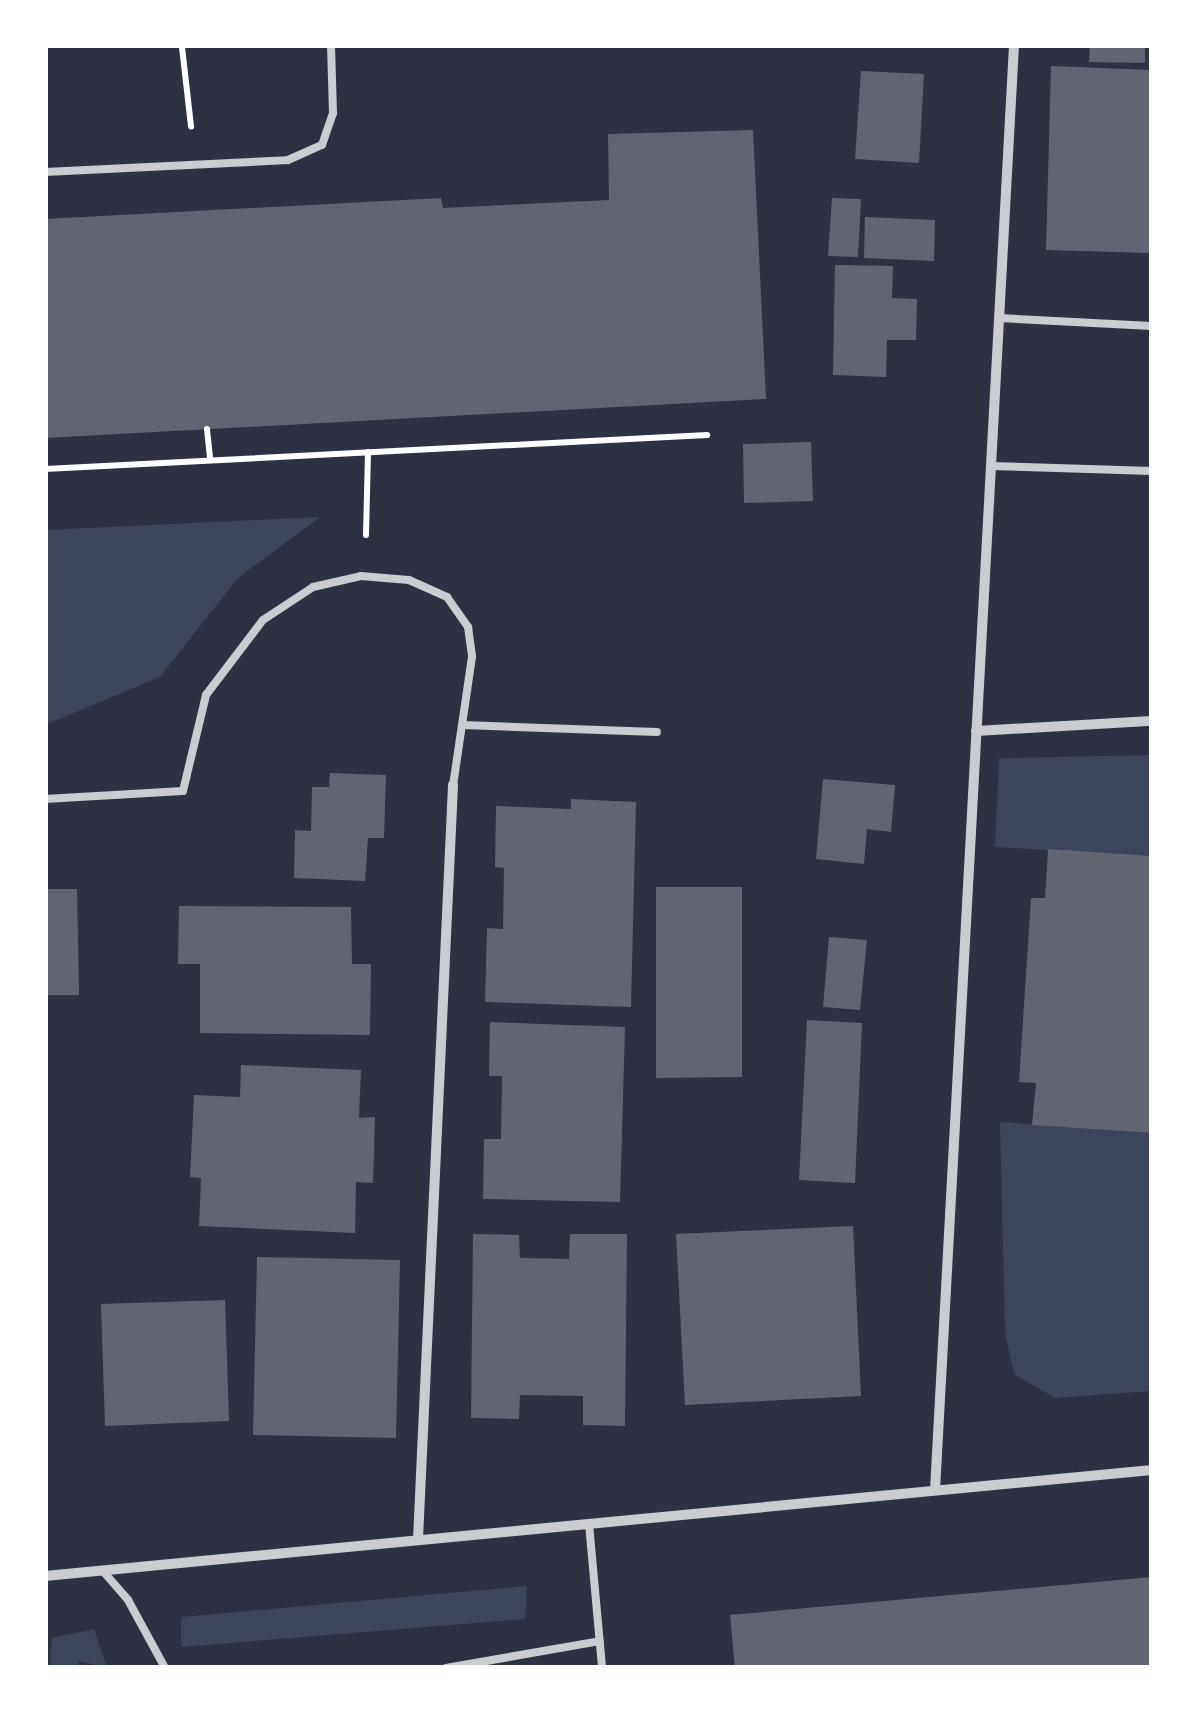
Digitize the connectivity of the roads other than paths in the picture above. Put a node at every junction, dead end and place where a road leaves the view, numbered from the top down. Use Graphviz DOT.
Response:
graph roads {
  1 [pos="331,45"];
  2 [pos="1014,45"];
  3 [pos="45,172"];
  4 [pos="999,318"];
  5 [pos="1152,326"];
  6 [pos="991,466"];
  7 [pos="1152,471"];
  8 [pos="1152,721"];
  9 [pos="463,724"];
  10 [pos="976,731"];
  11 [pos="657,732"];
  12 [pos="453,785"];
  13 [pos="45,799"];
  14 [pos="1152,1470"];
  15 [pos="935,1490"];
  16 [pos="589,1524"];
  17 [pos="418,1539"];
  18 [pos="102,1570"];
  19 [pos="45,1576"];
  20 [pos="600,1641"];
  21 [pos="165,1668"];
  22 [pos="446,1668"];
  23 [pos="602,1668"];
  1 -- 3 [label="lane"];
  2 -- 4 [label="street"];
  4 -- 5 [label="lane"];
  4 -- 6 [label="street"];
  6 -- 7 [label="lane"];
  6 -- 10 [label="street"];
  8 -- 10 [label="street"];
  9 -- 11 [label="lane"];
  9 -- 12 [label="lane"];
  9 -- 13 [label="lane"];
  10 -- 15 [label="street"];
  12 -- 17 [label="street"];
  14 -- 15 [label="street"];
  15 -- 16 [label="street"];
  16 -- 17 [label="street"];
  16 -- 20 [label="lane"];
  17 -- 18 [label="street"];
  18 -- 19 [label="street"];
  18 -- 21 [label="lane"];
  20 -- 22 [label="lane"];
  20 -- 23 [label="lane"];
}
